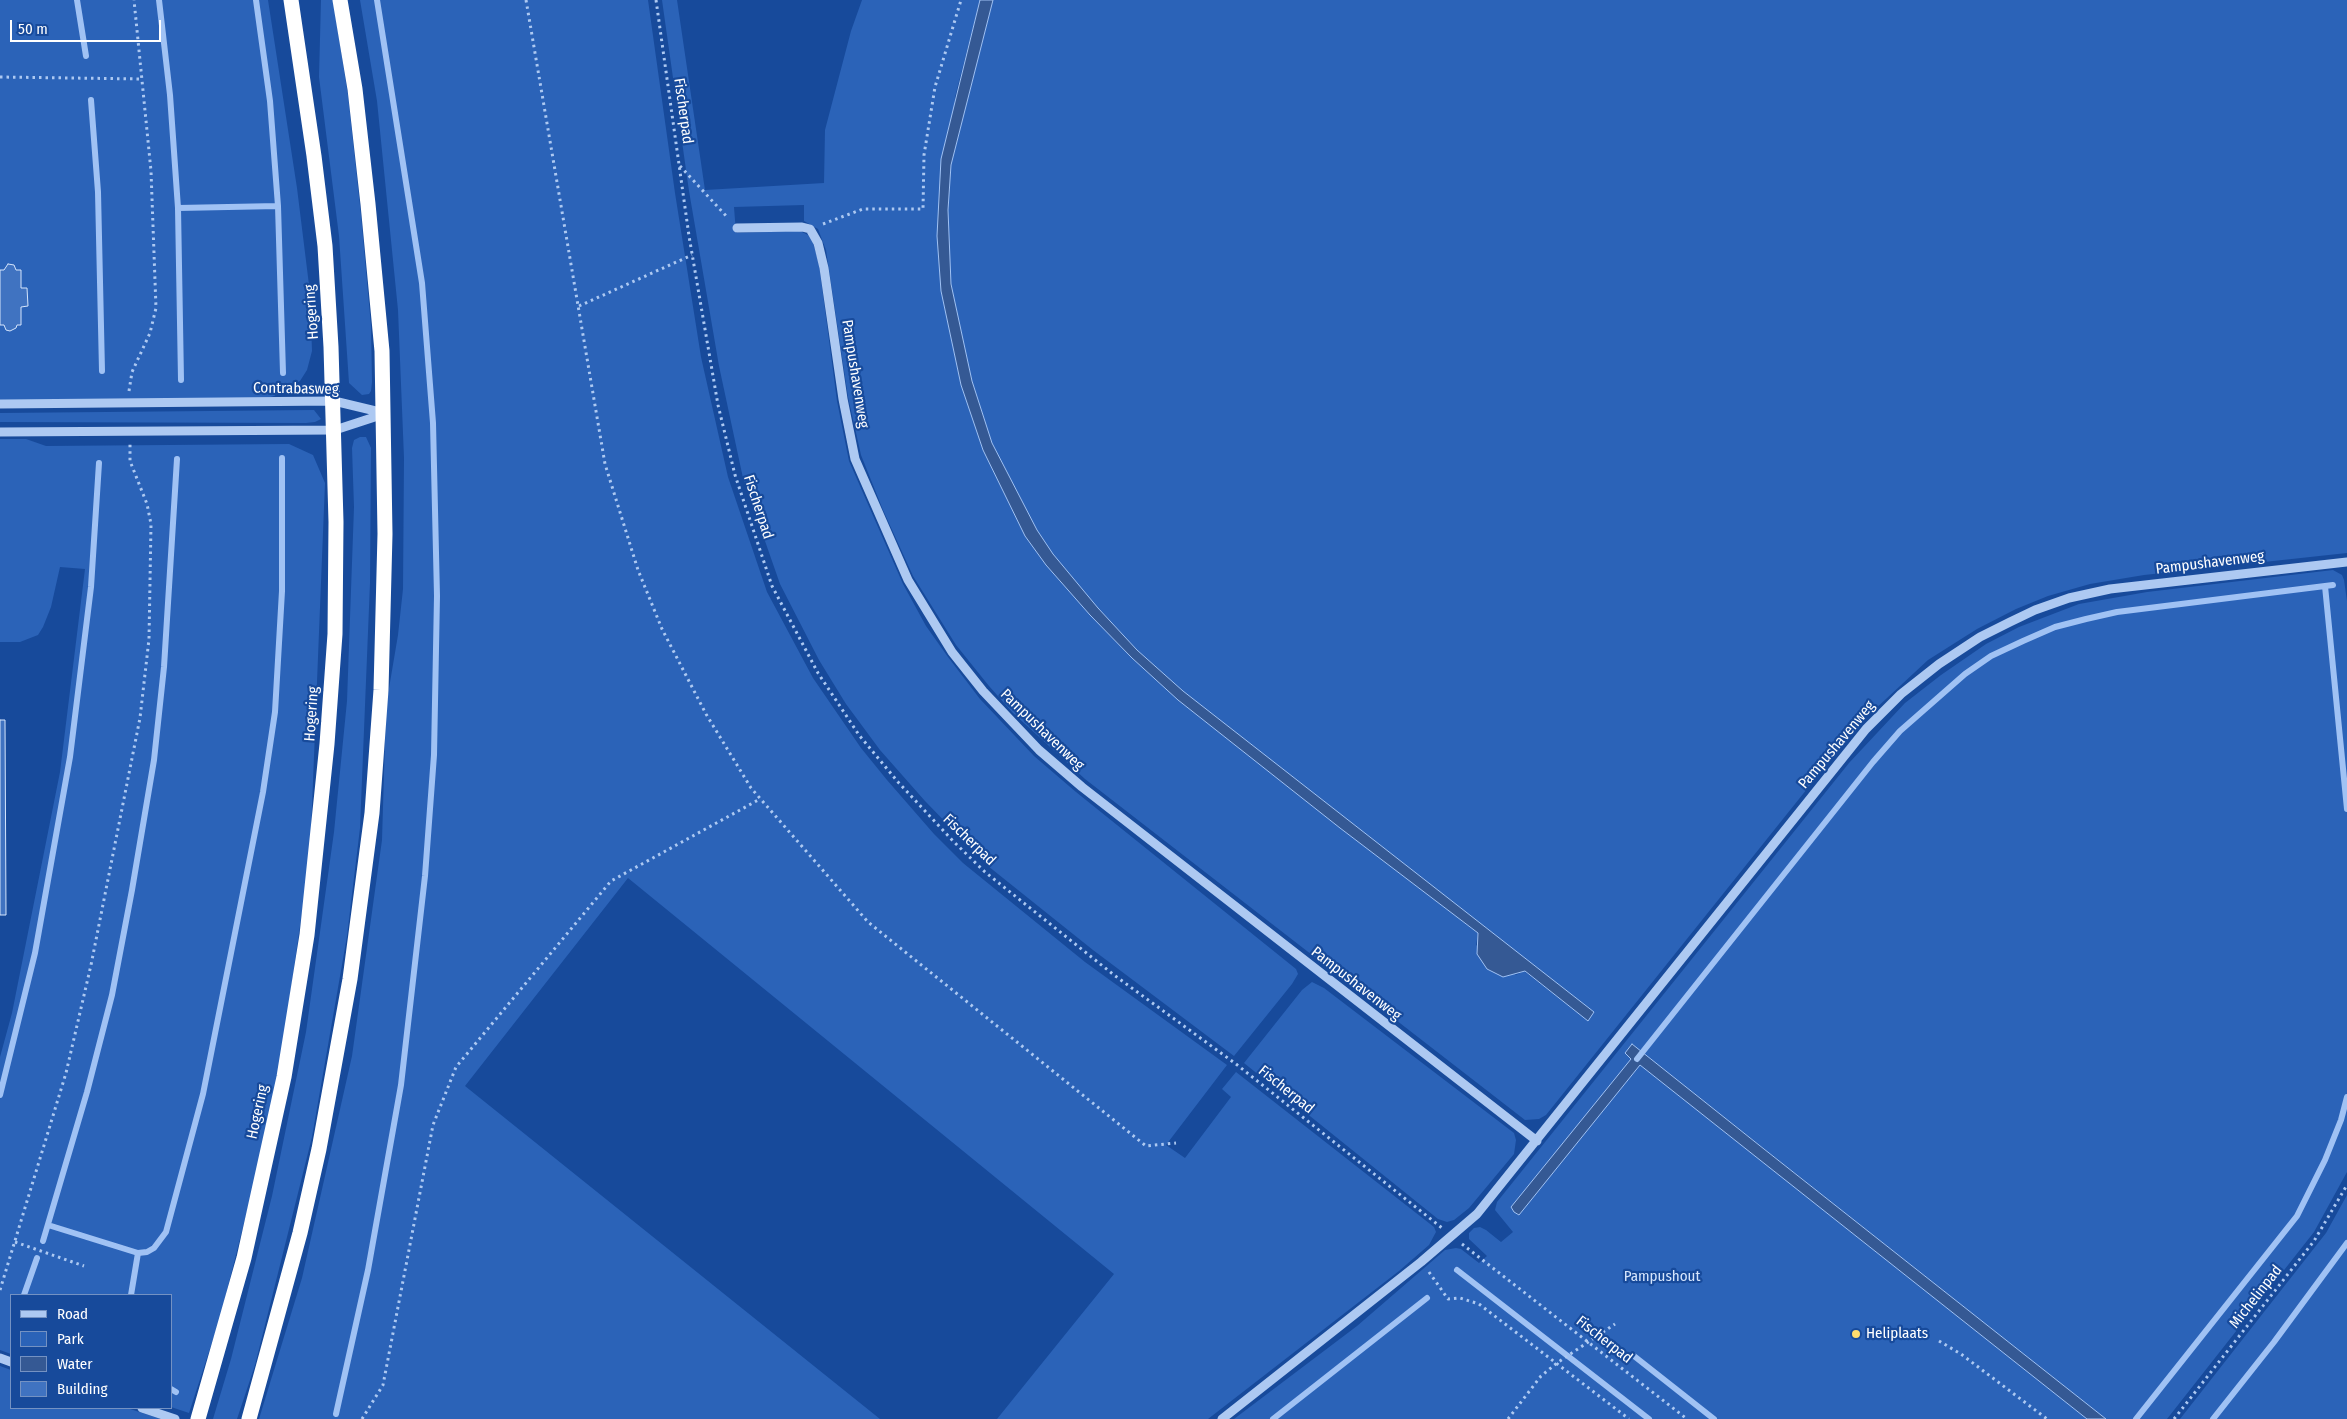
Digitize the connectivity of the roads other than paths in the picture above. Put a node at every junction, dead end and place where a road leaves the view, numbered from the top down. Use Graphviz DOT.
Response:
graph roads {
  1 [pos="291,0"];
  2 [pos="340,0"];
  3 [pos="738,228"];
  4 [pos="334,401"];
  5 [pos="0,404"];
  6 [pos="384,414"];
  7 [pos="335,430"];
  8 [pos="0,432"];
  9 [pos="2347,562"];
  10 [pos="1537,1141"];
  11 [pos="145,1409"];
  12 [pos="175,1419"];
  13 [pos="198,1419"];
  14 [pos="249,1419"];
  15 [pos="1222,1419"];
  1 -- 4 [label="highway, Hogering"];
  2 -- 6 [label="highway"];
  3 -- 10 [label="street, Pampushavenweg"];
  4 -- 5 [label="street, Contrabasweg"];
  4 -- 6 [label="street, Contrabasweg"];
  4 -- 7 [label="highway, Hogering"];
  6 -- 7 [label="street"];
  6 -- 14 [label="highway"];
  7 -- 8 [label="street"];
  7 -- 13 [label="highway, Hogering"];
  9 -- 10 [label="street, Pampushavenweg"];
  10 -- 15 [label="street, Pampushavenweg"];
  11 -- 12 [label="street"];
}
